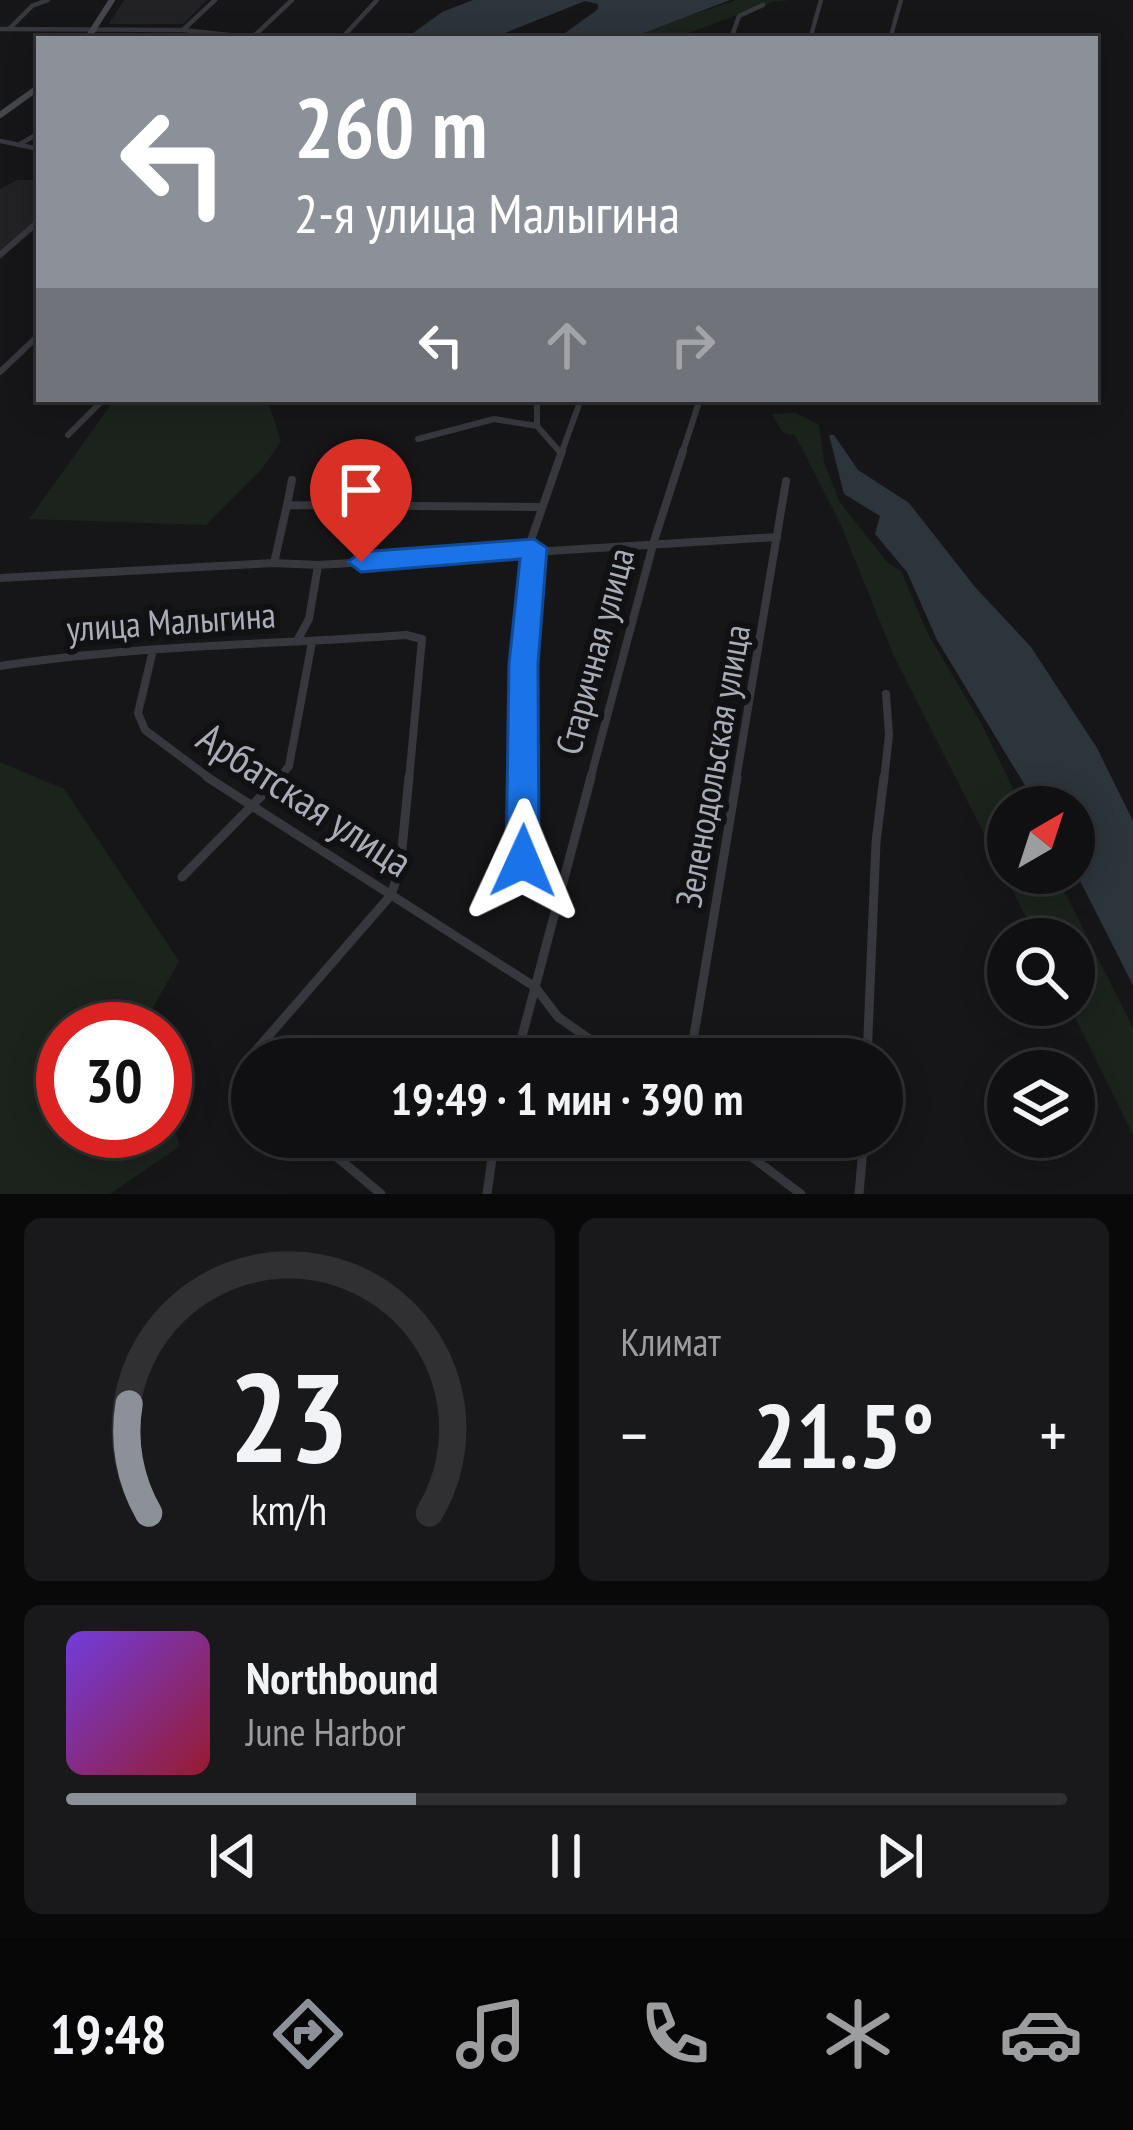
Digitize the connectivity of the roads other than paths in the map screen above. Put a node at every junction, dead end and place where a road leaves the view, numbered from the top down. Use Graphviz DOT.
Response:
graph roads {
  1 [pos="48,0"];
  2 [pos="112,0"];
  3 [pos="215,0"];
  4 [pos="292,0"];
  5 [pos="377,0"];
  6 [pos="901,0"];
  7 [pos="822,1"];
  8 [pos="763,5"];
  9 [pos="94,28"];
  10 [pos="115,28"];
  11 [pos="0,29"];
  12 [pos="8,29"];
  13 [pos="183,30"];
  14 [pos="194,32"];
  15 [pos="89,36"];
  16 [pos="108,36"];
  17 [pos="188,36"];
  18 [pos="231,36"];
  19 [pos="252,36"];
  20 [pos="344,36"];
  21 [pos="731,36"];
  22 [pos="811,36"];
  23 [pos="891,36"];
  24 [pos="36,89"];
  25 [pos="0,116"];
  26 [pos="36,135"];
  27 [pos="0,141"];
  28 [pos="20,144"];
  29 [pos="36,148"];
  30 [pos="36,224"];
  31 [pos="0,255"];
  32 [pos="36,338"];
  33 [pos="0,372"];
  34 [pos="101,402"];
  35 [pos="537,402"];
  36 [pos="580,402"];
  37 [pos="699,402"];
  38 [pos="537,426"];
  39 [pos="68,435"];
  40 [pos="418,439"];
  41 [pos="560,452"];
  42 [pos="292,480"];
  43 [pos="786,481"];
  44 [pos="287,505"];
  45 [pos="540,507"];
  46 [pos="777,537"];
  47 [pos="655,541"];
  48 [pos="534,548"];
  49 [pos="274,563"];
  50 [pos="318,565"];
  51 [pos="0,578"];
  52 [pos="298,638"];
  53 [pos="312,642"];
  54 [pos="153,650"];
  55 [pos="0,666"];
  56 [pos="886,694"];
  57 [pos="256,805"];
  58 [pos="182,878"];
  59 [pos="392,895"];
  60 [pos="559,902"];
  61 [pos="535,987"];
  62 [pos="267,1038"];
  63 [pos="522,1038"];
  64 [pos="588,1038"];
  65 [pos="694,1038"];
  66 [pos="868,1038"];
  67 [pos="338,1158"];
  68 [pos="493,1158"];
  69 [pos="753,1158"];
  70 [pos="862,1158"];
  71 [pos="381,1194"];
  72 [pos="487,1194"];
  73 [pos="801,1194"];
  74 [pos="859,1194"];
  1 -- 12 [label="street"];
  2 -- 9 [label="main road"];
  3 -- 13 [label="street"];
  4 -- 19 [label="street"];
  5 -- 20 [label="street"];
  6 -- 23 [label="street"];
  7 -- 22 [label="street"];
  8 -- 21 [label="street"];
  9 -- 10 [label="street"];
  9 -- 12 [label="street"];
  9 -- 15 [label="main road"];
  10 -- 13 [label="street"];
  10 -- 16 [label="street"];
  11 -- 12 [label="street"];
  13 -- 14 [label="street"];
  14 -- 17 [label="street"];
  14 -- 18 [label="street"];
  24 -- 25 [label="main road"];
  26 -- 28 [label="street"];
  27 -- 28 [label="street"];
  28 -- 29 [label="street"];
  30 -- 31 [label="street"];
  32 -- 33 [label="street"];
  34 -- 39 [label="street"];
  35 -- 38 [label="street"];
  36 -- 41 [label="street"];
  37 -- 47 [label="street, Старичная улица"];
  38 -- 40 [label="street"];
  38 -- 41 [label="street"];
  41 -- 45 [label="street"];
  42 -- 44 [label="street"];
  43 -- 46 [label="street, Зеленодольская улица"];
  44 -- 45 [label="street"];
  44 -- 49 [label="street"];
  45 -- 48 [label="street"];
  46 -- 47 [label="street"];
  46 -- 65 [label="street, Зеленодольская улица"];
  47 -- 48 [label="street"];
  47 -- 60 [label="street, Старичная улица"];
  48 -- 50 [label="street"];
  48 -- 60 [label="street"];
  49 -- 50 [label="street"];
  49 -- 51 [label="street"];
  50 -- 52 [label="street"];
  52 -- 53 [label="street, улица Малыгина"];
  52 -- 54 [label="street, улица Малыгина"];
  53 -- 57 [label="street"];
  53 -- 59 [label="street, улица Малыгина"];
  54 -- 55 [label="street, улица Малыгина"];
  54 -- 57 [label="street, Арбатская улица"];
  56 -- 66 [label="street"];
  57 -- 58 [label="street"];
  57 -- 59 [label="street, Арбатская улица"];
  59 -- 61 [label="street, Арбатская улица"];
  59 -- 62 [label="street"];
  60 -- 61 [label="street, Старичная улица"];
  61 -- 63 [label="street, Старичная улица"];
  61 -- 64 [label="street, Арбатская улица"];
  67 -- 71 [label="street"];
  68 -- 72 [label="street"];
  69 -- 73 [label="street"];
  70 -- 74 [label="street"];
}
